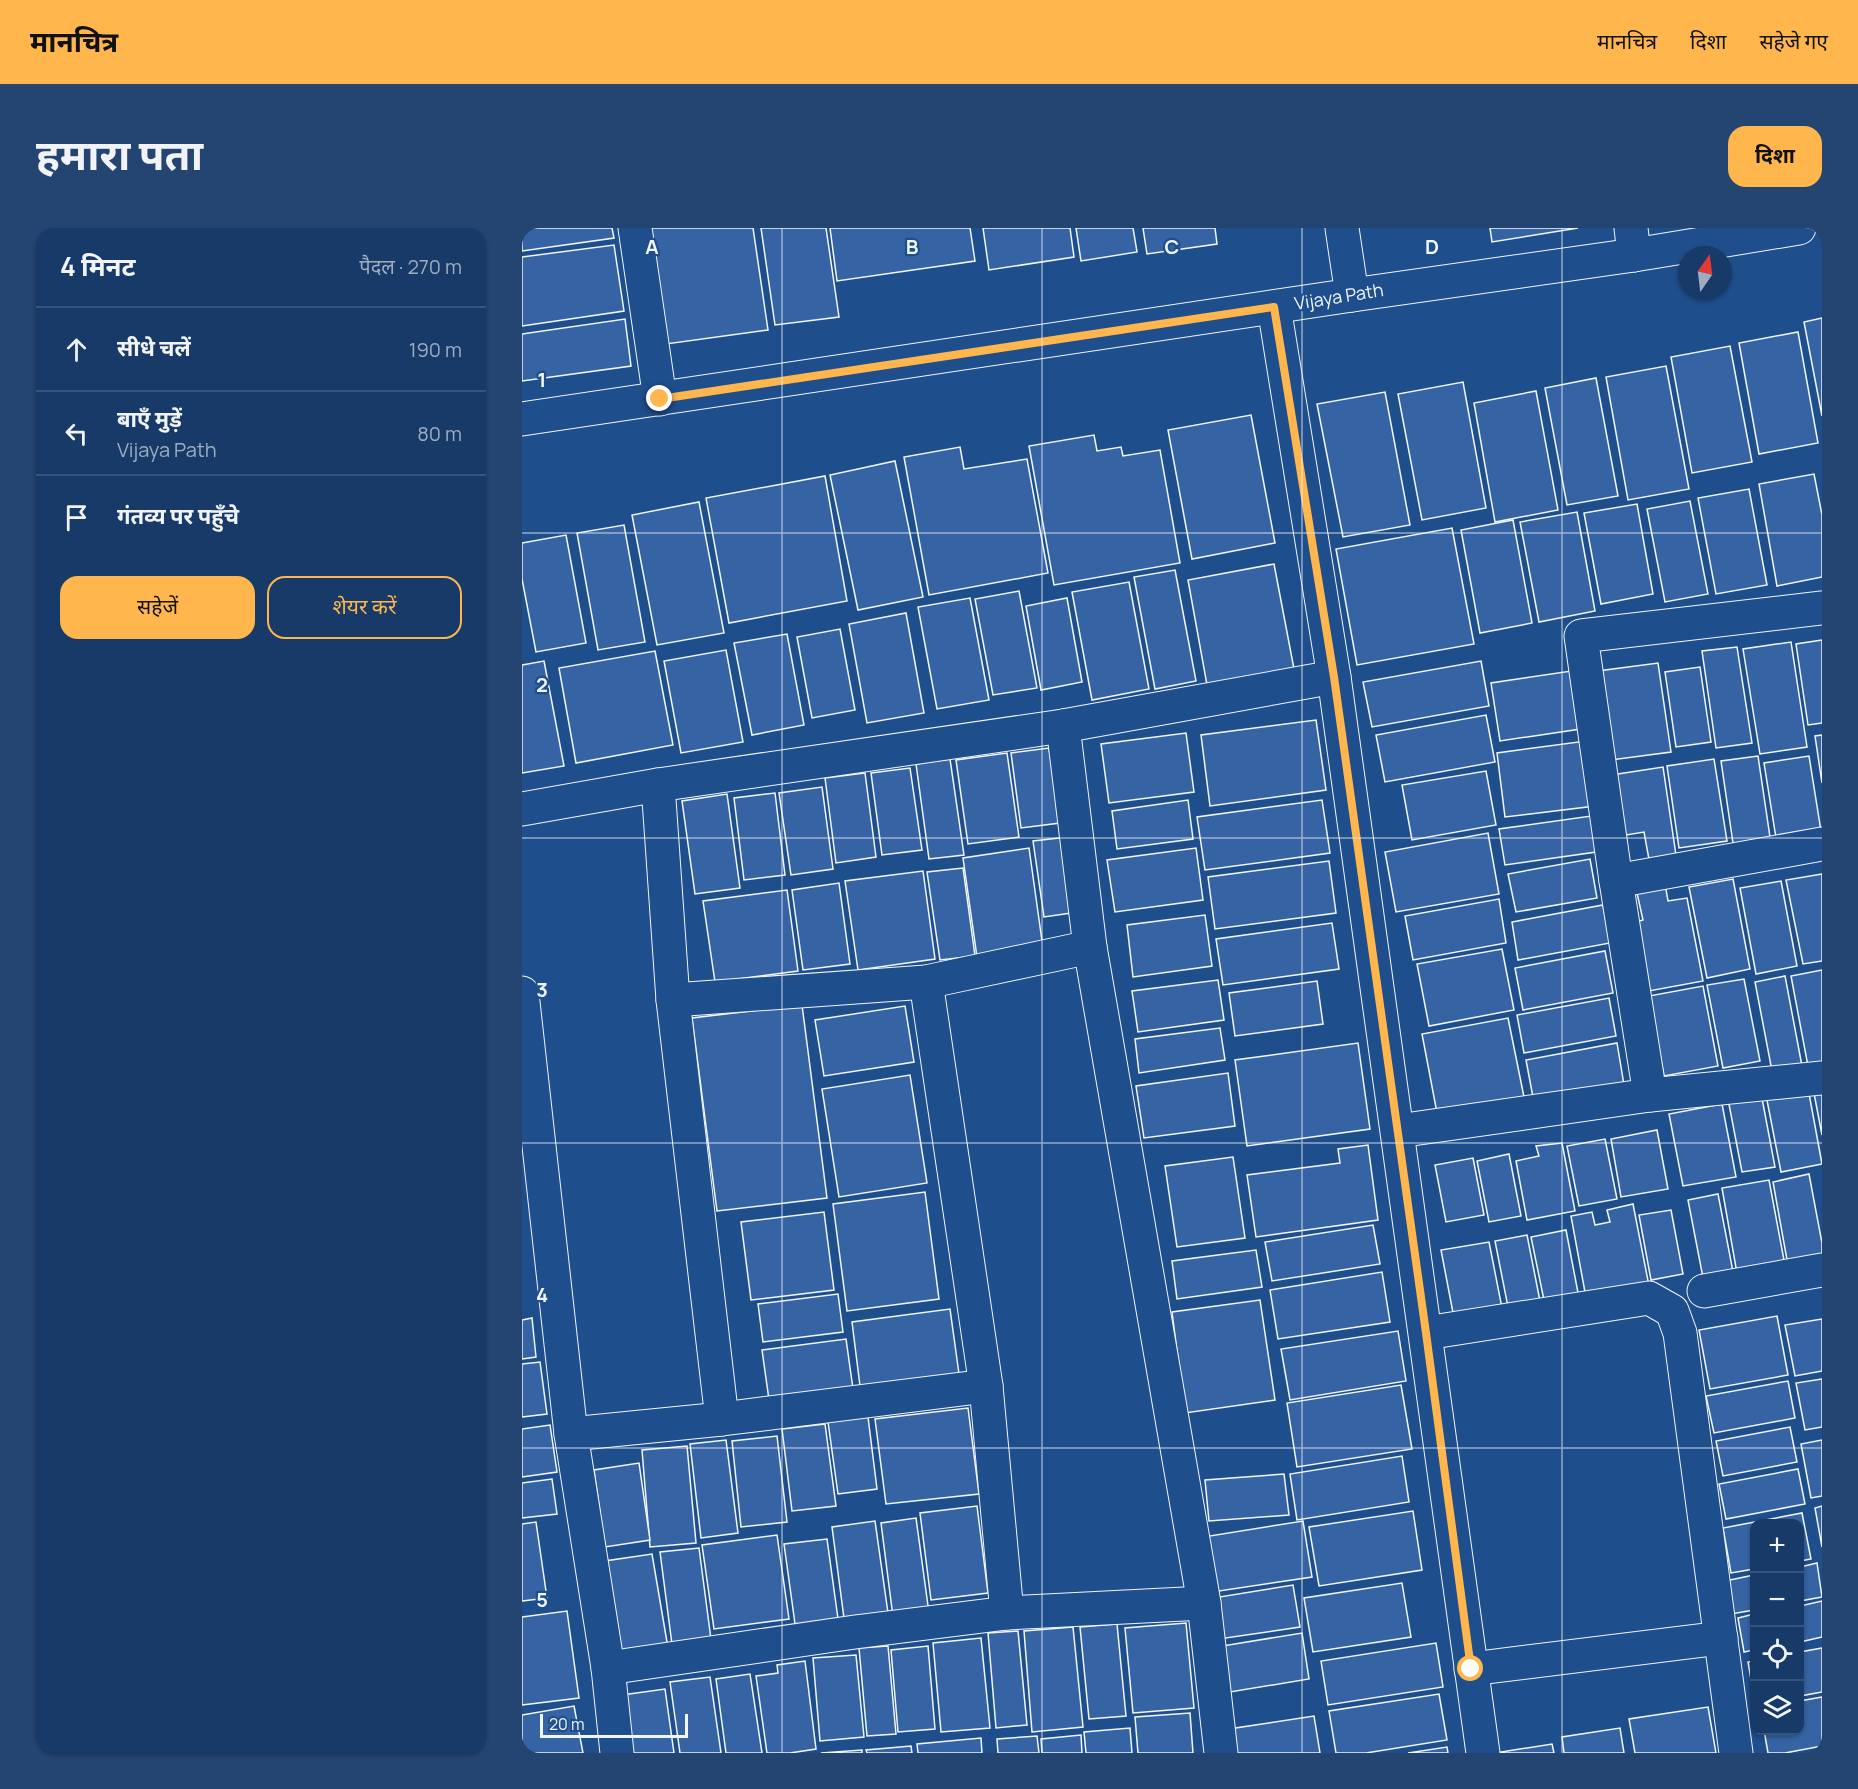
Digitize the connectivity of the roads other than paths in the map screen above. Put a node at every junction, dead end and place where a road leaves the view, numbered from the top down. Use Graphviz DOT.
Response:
graph roads {
  1 [pos="635,228"];
  2 [pos="1341,228"];
  3 [pos="1799,228"];
  4 [pos="1632,242"];
  5 [pos="1352,295"];
  6 [pos="1274,307"];
  7 [pos="660,399"];
  8 [pos="522,419"];
  9 [pos="1822,608"];
  10 [pos="1334,677"];
  11 [pos="1063,726"];
  12 [pos="658,785"];
  13 [pos="522,809"];
  14 [pos="1822,844"];
  15 [pos="1616,881"];
  16 [pos="1090,947"];
  17 [pos="926,982"];
  18 [pos="522,993"];
  19 [pos="673,1000"];
  20 [pos="1822,1078"];
  21 [pos="1650,1095"];
  22 [pos="1398,1131"];
  23 [pos="1822,1270"];
  24 [pos="1704,1291"];
  25 [pos="1426,1333"];
  26 [pos="986,1386"];
  27 [pos="722,1419"];
  28 [pos="571,1434"];
  29 [pos="1204,1603"];
  30 [pos="1007,1613"];
  31 [pos="1721,1638"];
  32 [pos="608,1668"];
  33 [pos="1471,1669"];
  34 [pos="617,1753"];
  35 [pos="1221,1753"];
  36 [pos="1483,1753"];
  37 [pos="1736,1753"];
  1 -- 7 [label="street"];
  2 -- 5 [label="street"];
  3 -- 4 [label="street, Vijaya Path"];
  4 -- 5 [label="street, Vijaya Path"];
  5 -- 6 [label="street, Vijaya Path"];
  6 -- 7 [label="street, Vijaya Path"];
  6 -- 10 [label="street"];
  7 -- 8 [label="street, Vijaya Path"];
  9 -- 15 [label="street"];
  10 -- 11 [label="street"];
  10 -- 22 [label="street"];
  11 -- 12 [label="street"];
  11 -- 16 [label="street"];
  12 -- 13 [label="street"];
  12 -- 19 [label="street"];
  14 -- 15 [label="street"];
  15 -- 21 [label="street"];
  16 -- 17 [label="street"];
  16 -- 29 [label="street"];
  17 -- 19 [label="street"];
  17 -- 26 [label="street"];
  18 -- 28 [label="street"];
  19 -- 27 [label="street"];
  20 -- 21 [label="street"];
  21 -- 22 [label="street"];
  22 -- 25 [label="street"];
  23 -- 24 [label="street"];
  25 -- 31 [label="street"];
  25 -- 33 [label="street"];
  26 -- 27 [label="street"];
  26 -- 30 [label="street"];
  27 -- 28 [label="street"];
  28 -- 32 [label="street"];
  29 -- 30 [label="street"];
  29 -- 35 [label="street"];
  30 -- 32 [label="street"];
  31 -- 33 [label="street"];
  31 -- 37 [label="street"];
  32 -- 34 [label="street"];
  33 -- 36 [label="street"];
}
